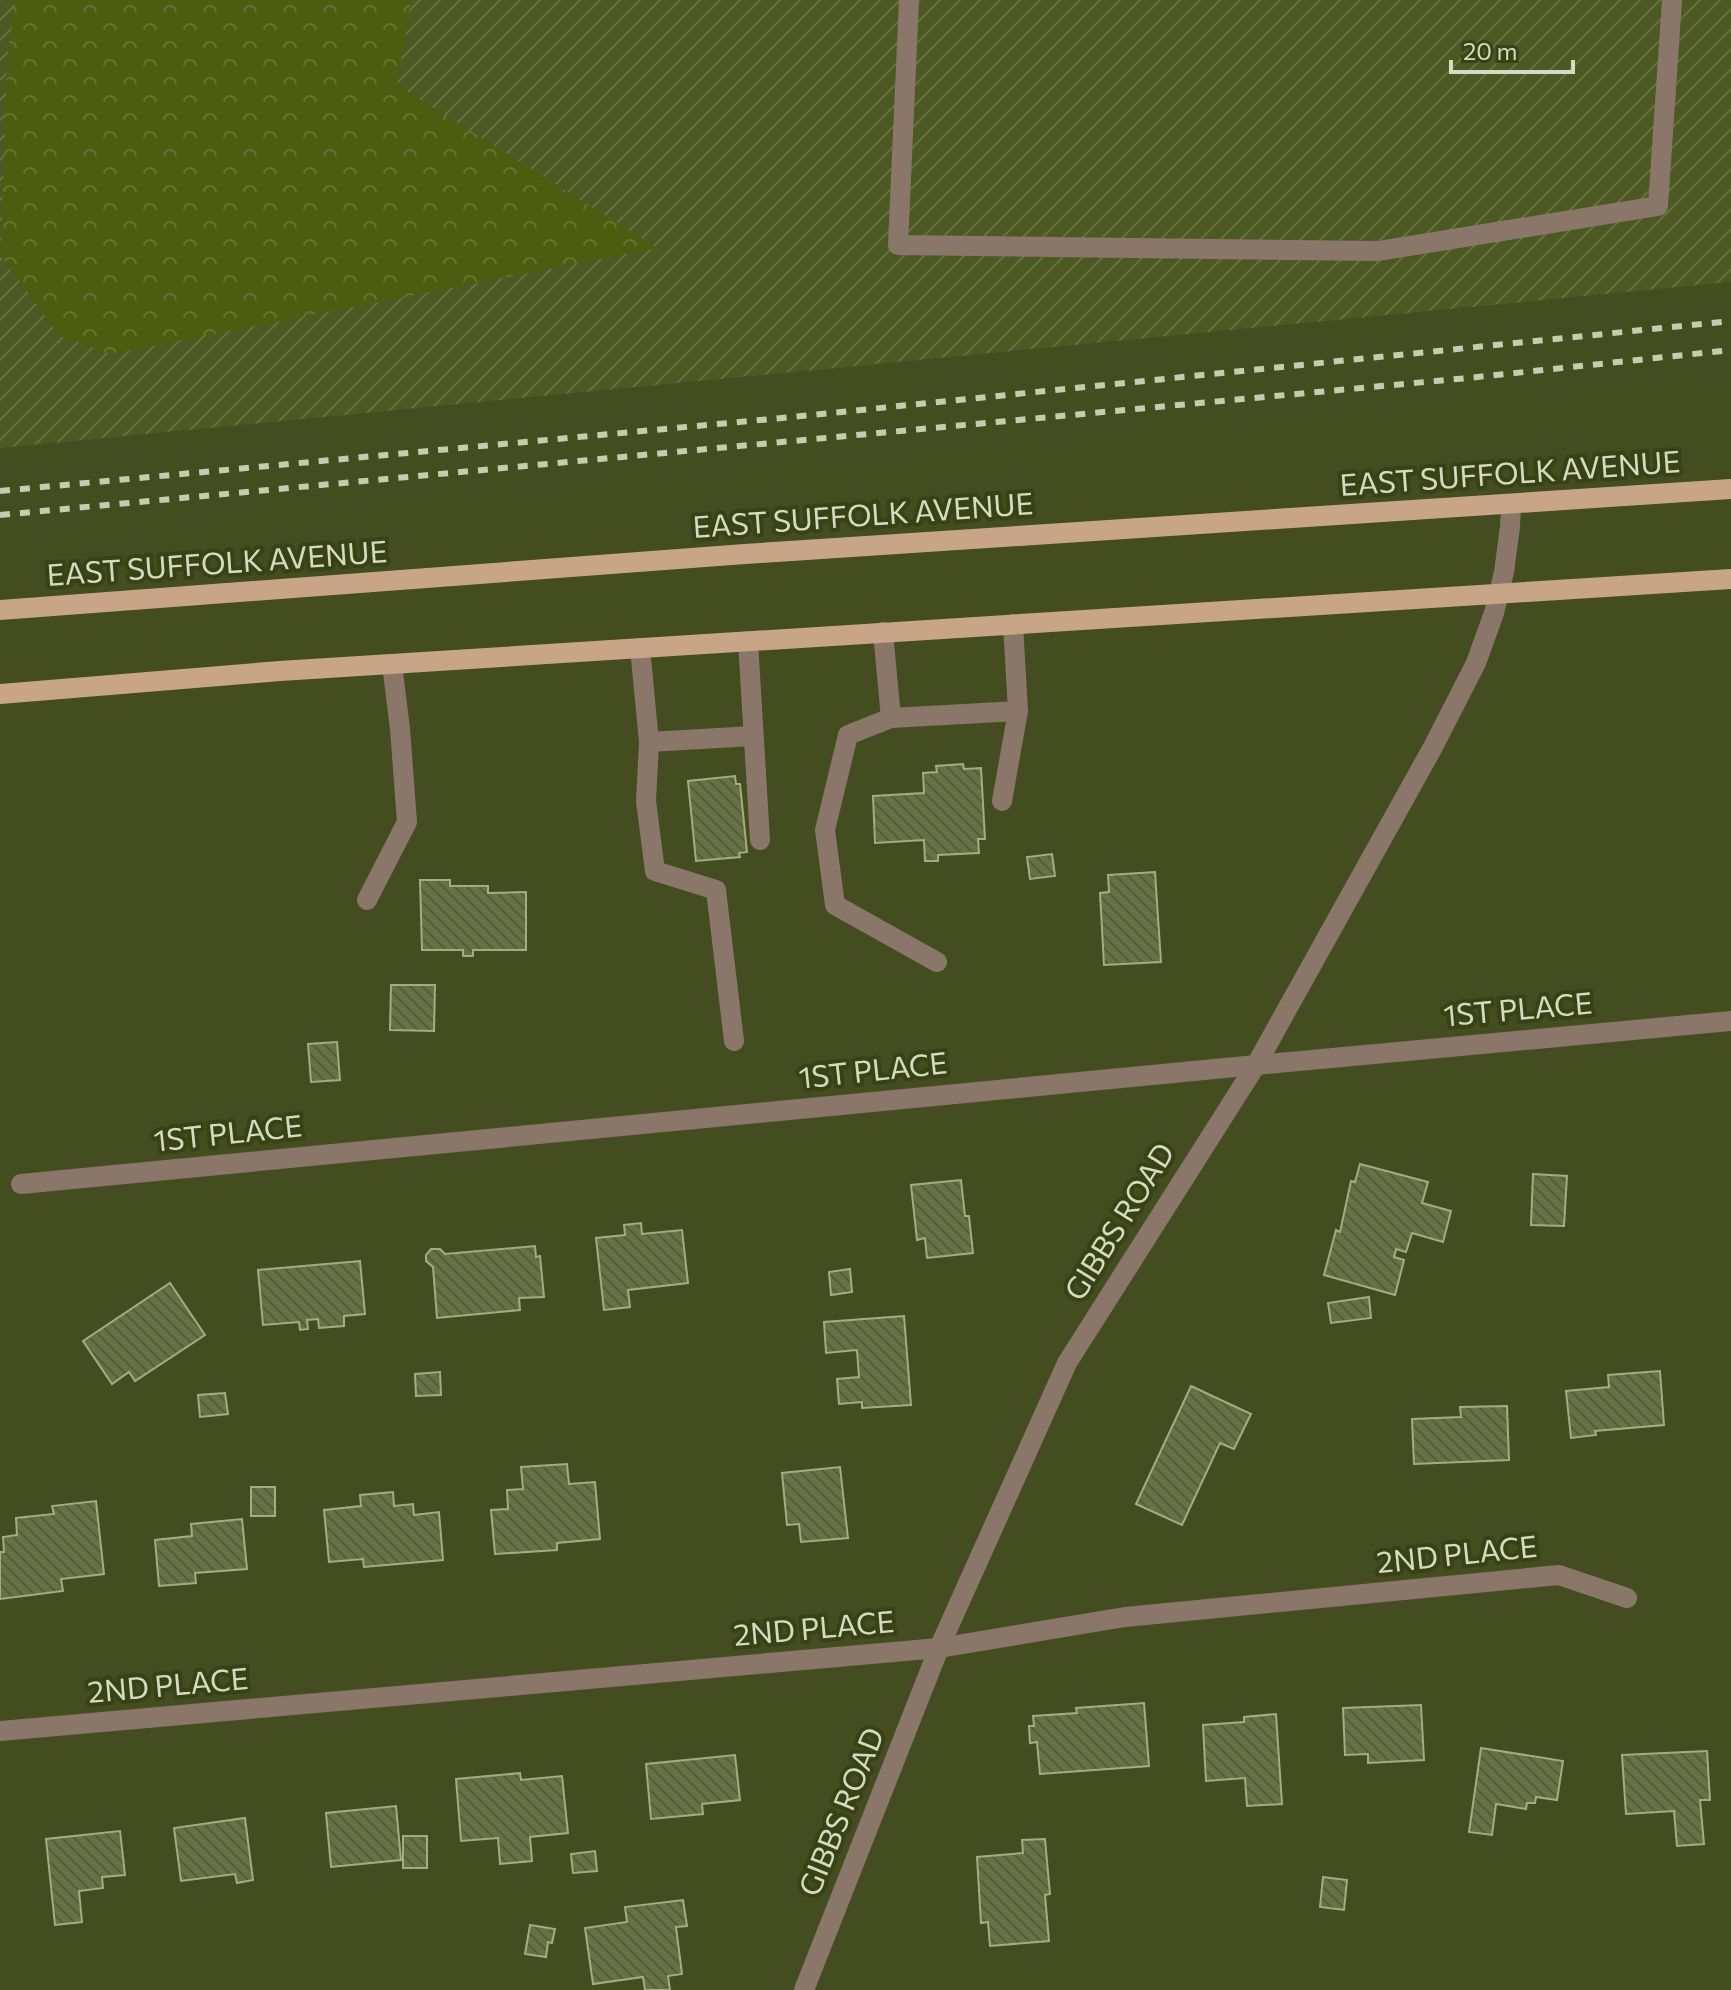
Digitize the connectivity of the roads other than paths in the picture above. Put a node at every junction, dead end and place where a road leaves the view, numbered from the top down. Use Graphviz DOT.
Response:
graph roads {
  1 [pos="909,0"];
  2 [pos="1672,0"];
  3 [pos="1731,489"];
  4 [pos="1511,504"];
  5 [pos="1731,579"];
  6 [pos="1499,594"];
  7 [pos="0,610"];
  8 [pos="1013,624"];
  9 [pos="883,632"];
  10 [pos="748,641"];
  11 [pos="640,648"];
  12 [pos="392,664"];
  13 [pos="0,694"];
  14 [pos="1018,711"];
  15 [pos="891,718"];
  16 [pos="753,736"];
  17 [pos="649,742"];
  18 [pos="1002,801"];
  19 [pos="760,840"];
  20 [pos="367,900"];
  21 [pos="937,962"];
  22 [pos="1731,1021"];
  23 [pos="734,1041"];
  24 [pos="1256,1065"];
  25 [pos="21,1184"];
  26 [pos="1627,1598"];
  27 [pos="939,1648"];
  28 [pos="0,1731"];
  29 [pos="804,1990"];
  1 -- 2 [label="street"];
  3 -- 4 [label="main road, EAST SUFFOLK AVENUE"];
  4 -- 6 [label="street, GIBBS ROAD"];
  4 -- 7 [label="main road, EAST SUFFOLK AVENUE"];
  5 -- 6 [label="main road"];
  6 -- 8 [label="main road"];
  6 -- 24 [label="street, GIBBS ROAD"];
  8 -- 9 [label="main road"];
  8 -- 14 [label="street"];
  9 -- 10 [label="main road"];
  9 -- 15 [label="street"];
  10 -- 11 [label="main road"];
  10 -- 16 [label="street"];
  11 -- 12 [label="main road"];
  11 -- 17 [label="street"];
  12 -- 13 [label="main road"];
  12 -- 20 [label="street"];
  14 -- 15 [label="street"];
  14 -- 18 [label="street"];
  15 -- 21 [label="street"];
  16 -- 17 [label="street"];
  16 -- 19 [label="street"];
  17 -- 23 [label="street"];
  22 -- 24 [label="street, 1ST PLACE"];
  24 -- 25 [label="street, 1ST PLACE"];
  24 -- 27 [label="street, GIBBS ROAD"];
  26 -- 27 [label="street, 2ND PLACE"];
  27 -- 28 [label="street, 2ND PLACE"];
  27 -- 29 [label="street, GIBBS ROAD"];
}
